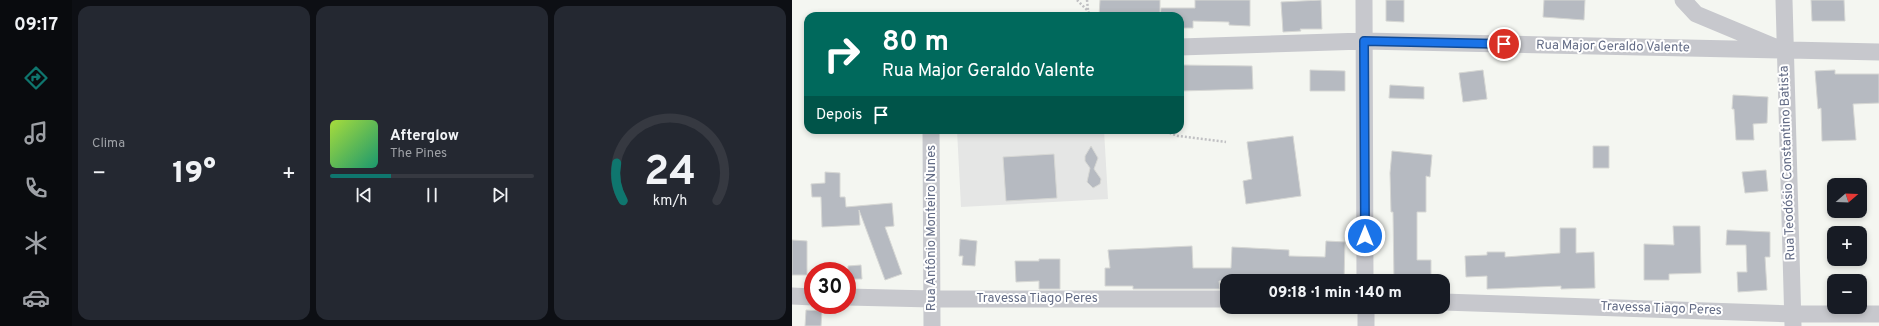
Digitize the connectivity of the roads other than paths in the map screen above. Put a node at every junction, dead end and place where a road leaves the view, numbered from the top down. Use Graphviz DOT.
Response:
graph roads {
  1 [pos="1364,0"];
  2 [pos="1683,0"];
  3 [pos="1784,0"];
  4 [pos="1364,41"];
  5 [pos="1184,47"];
  6 [pos="1784,51"];
  7 [pos="1879,52"];
  8 [pos="931,134"];
  9 [pos="1365,274"];
  10 [pos="792,296"];
  11 [pos="804,297"];
  12 [pos="856,297"];
  13 [pos="932,299"];
  14 [pos="1220,299"];
  15 [pos="1450,302"];
  16 [pos="1366,314"];
  17 [pos="1879,314"];
  18 [pos="1793,320"];
  19 [pos="932,326"];
  20 [pos="1366,326"];
  1 -- 4 [label="street"];
  2 -- 6 [label="street"];
  3 -- 6 [label="street, Rua Teodósio Constantino Batista"];
  4 -- 5 [label="street, Rua Major Geraldo Valente"];
  4 -- 6 [label="street, Rua Major Geraldo Valente"];
  4 -- 9 [label="street"];
  6 -- 7 [label="street, Rua Major Geraldo Valente"];
  6 -- 18 [label="street, Rua Teodósio Constantino Batista"];
  8 -- 13 [label="street, Rua Antônio Monteiro Nunes"];
  10 -- 11 [label="street"];
  12 -- 13 [label="street, Travessa Tiago Peres"];
  13 -- 14 [label="street, Travessa Tiago Peres"];
  13 -- 19 [label="street, Rua Antônio Monteiro Nunes"];
  15 -- 18 [label="street, Travessa Tiago Peres"];
  16 -- 20 [label="street"];
  17 -- 18 [label="street, Travessa Tiago Peres"];
}
